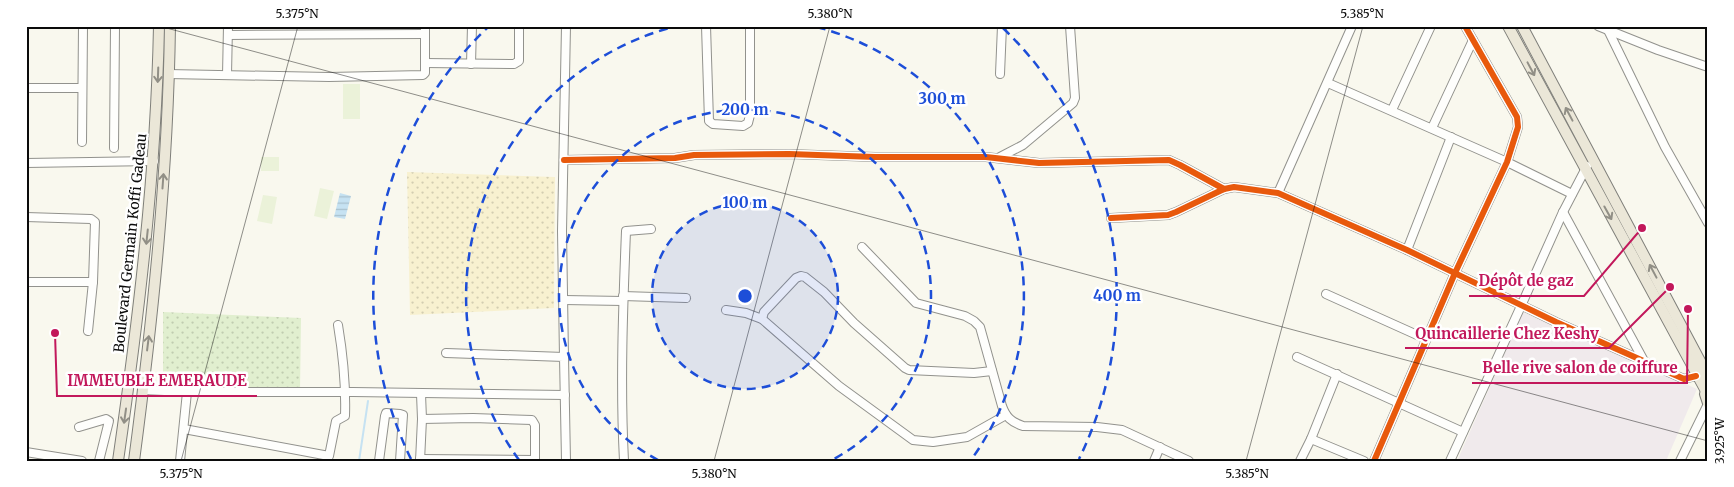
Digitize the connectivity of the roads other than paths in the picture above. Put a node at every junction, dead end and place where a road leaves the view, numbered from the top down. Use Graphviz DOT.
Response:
graph roads {
  1 [pos="82,26"];
  2 [pos="115,26"];
  3 [pos="159,26"];
  4 [pos="170,26"];
  5 [pos="228,26"];
  6 [pos="472,26"];
  7 [pos="519,26"];
  8 [pos="566,26"];
  9 [pos="706,26"];
  10 [pos="750,26"];
  11 [pos="1002,26"];
  12 [pos="1070,26"];
  13 [pos="1352,26"];
  14 [pos="1430,26"];
  15 [pos="1465,26"];
  16 [pos="1508,26"];
  17 [pos="1522,26"];
  18 [pos="1598,26"];
  19 [pos="377,30"];
  20 [pos="425,30"];
  21 [pos="1608,30"];
  22 [pos="228,35"];
  23 [pos="1473,40"];
  24 [pos="425,63"];
  25 [pos="471,64"];
  26 [pos="1708,67"];
  27 [pos="168,74"];
  28 [pos="1000,74"];
  29 [pos="227,75"];
  30 [pos="1328,83"];
  31 [pos="26,88"];
  32 [pos="82,88"];
  33 [pos="1392,110"];
  34 [pos="1432,128"];
  35 [pos="1451,137"];
  36 [pos="82,142"];
  37 [pos="114,148"];
  38 [pos="1593,156"];
  39 [pos="1000,157"];
  40 [pos="564,160"];
  41 [pos="154,161"];
  42 [pos="1507,162"];
  43 [pos="26,163"];
  44 [pos="1584,170"];
  45 [pos="1224,189"];
  46 [pos="1278,193"];
  47 [pos="1572,194"];
  48 [pos="1563,212"];
  49 [pos="26,217"];
  50 [pos="1111,218"];
  51 [pos="1708,223"];
  52 [pos="651,229"];
  53 [pos="862,247"];
  54 [pos="1406,250"];
  55 [pos="1455,273"];
  56 [pos="26,282"];
  57 [pos="93,282"];
  58 [pos="1326,294"];
  59 [pos="623,298"];
  60 [pos="686,298"];
  61 [pos="564,300"];
  62 [pos="1521,306"];
  63 [pos="726,310"];
  64 [pos="762,319"];
  65 [pos="338,325"];
  66 [pos="88,331"];
  67 [pos="1426,340"];
  68 [pos="446,353"];
  69 [pos="564,357"];
  70 [pos="1297,357"];
  71 [pos="1644,361"];
  72 [pos="992,371"];
  73 [pos="1337,374"];
  74 [pos="1696,376"];
  75 [pos="1708,376"];
  76 [pos="142,390"];
  77 [pos="1707,390"];
  78 [pos="187,392"];
  79 [pos="345,392"];
  80 [pos="421,394"];
  81 [pos="565,395"];
  82 [pos="1399,403"];
  83 [pos="1708,403"];
  84 [pos="1006,416"];
  85 [pos="422,419"];
  86 [pos="79,426"];
  87 [pos="184,429"];
  88 [pos="1463,432"];
  89 [pos="1311,439"];
  90 [pos="1160,447"];
  91 [pos="26,452"];
  92 [pos="420,460"];
  93 [pos="535,460"];
  94 [pos="82,461"];
  95 [pos="99,461"];
  96 [pos="118,461"];
  97 [pos="134,461"];
  98 [pos="180,461"];
  99 [pos="379,461"];
  100 [pos="400,461"];
  101 [pos="566,461"];
  102 [pos="624,461"];
  103 [pos="1154,461"];
  104 [pos="1189,461"];
  105 [pos="1300,461"];
  106 [pos="1364,461"];
  107 [pos="1374,461"];
  108 [pos="1450,461"];
  109 [pos="1680,461"];
  1 -- 32 [label="street"];
  2 -- 37 [label="street"];
  3 -- 41 [label="main road, Boulevard Germain Koffi Gadeau, one-way"];
  4 -- 27 [label="main road, Boulevard Germain Koffi Gadeau"];
  5 -- 22 [label="street"];
  6 -- 25 [label="street"];
  7 -- 25 [label="street"];
  8 -- 40 [label="street"];
  9 -- 10 [label="street"];
  11 -- 28 [label="street"];
  12 -- 39 [label="street"];
  13 -- 30 [label="street"];
  14 -- 33 [label="street"];
  15 -- 23 [label="street"];
  16 -- 44 [label="main road, one-way"];
  38 -- 17 [label="main road, one-way"];
  18 -- 21 [label="street"];
  19 -- 20 [label="street"];
  19 -- 22 [label="street"];
  20 -- 24 [label="street"];
  21 -- 26 [label="street"];
  21 -- 51 [label="street"];
  22 -- 29 [label="street"];
  23 -- 34 [label="street"];
  23 -- 42 [label="street"];
  24 -- 25 [label="street"];
  24 -- 29 [label="street"];
  27 -- 29 [label="street"];
  76 -- 27 [label="main road, Boulevard Germain Koffi Gadeau, one-way"];
  30 -- 33 [label="street"];
  30 -- 46 [label="street"];
  31 -- 32 [label="street"];
  32 -- 36 [label="street"];
  33 -- 34 [label="street"];
  34 -- 35 [label="street"];
  35 -- 42 [label="street"];
  35 -- 54 [label="street"];
  38 -- 44 [label="street"];
  75 -- 38 [label="main road, one-way"];
  39 -- 40 [label="street"];
  39 -- 45 [label="street"];
  40 -- 61 [label="street"];
  41 -- 43 [label="street"];
  41 -- 96 [label="main road, Boulevard Germain Koffi Gadeau, one-way"];
  42 -- 47 [label="street"];
  42 -- 55 [label="street"];
  44 -- 47 [label="street"];
  44 -- 74 [label="main road, one-way"];
  45 -- 46 [label="street"];
  45 -- 50 [label="street"];
  46 -- 54 [label="street"];
  47 -- 48 [label="street"];
  48 -- 62 [label="street"];
  48 -- 71 [label="street"];
  49 -- 57 [label="street"];
  52 -- 59 [label="street"];
  53 -- 72 [label="street"];
  54 -- 55 [label="street"];
  55 -- 62 [label="street"];
  55 -- 67 [label="street"];
  56 -- 57 [label="street"];
  57 -- 66 [label="street"];
  58 -- 67 [label="street"];
  59 -- 60 [label="street"];
  59 -- 61 [label="street"];
  59 -- 102 [label="street"];
  61 -- 69 [label="street"];
  62 -- 71 [label="street"];
  62 -- 88 [label="street"];
  63 -- 64 [label="street"];
  64 -- 72 [label="street"];
  64 -- 84 [label="street"];
  65 -- 79 [label="street"];
  67 -- 82 [label="street"];
  68 -- 69 [label="street"];
  69 -- 81 [label="street"];
  70 -- 73 [label="street"];
  71 -- 74 [label="street"];
  72 -- 84 [label="street"];
  73 -- 82 [label="street"];
  73 -- 89 [label="street"];
  74 -- 77 [label="main road"];
  76 -- 78 [label="street"];
  76 -- 97 [label="main road, Boulevard Germain Koffi Gadeau"];
  77 -- 83 [label="main road"];
  78 -- 79 [label="street"];
  78 -- 87 [label="street"];
  79 -- 80 [label="street"];
  79 -- 87 [label="street"];
  80 -- 81 [label="street"];
  80 -- 85 [label="street"];
  81 -- 101 [label="street"];
  82 -- 88 [label="street"];
  82 -- 107 [label="street"];
  83 -- 109 [label="street"];
  84 -- 90 [label="street"];
  85 -- 92 [label="street"];
  85 -- 93 [label="street"];
  86 -- 95 [label="street"];
  87 -- 98 [label="street"];
  88 -- 108 [label="street"];
  89 -- 105 [label="street"];
  89 -- 106 [label="street"];
  90 -- 103 [label="street"];
  90 -- 104 [label="street"];
  91 -- 94 [label="street"];
  92 -- 93 [label="street"];
  99 -- 100 [label="street"];
}
